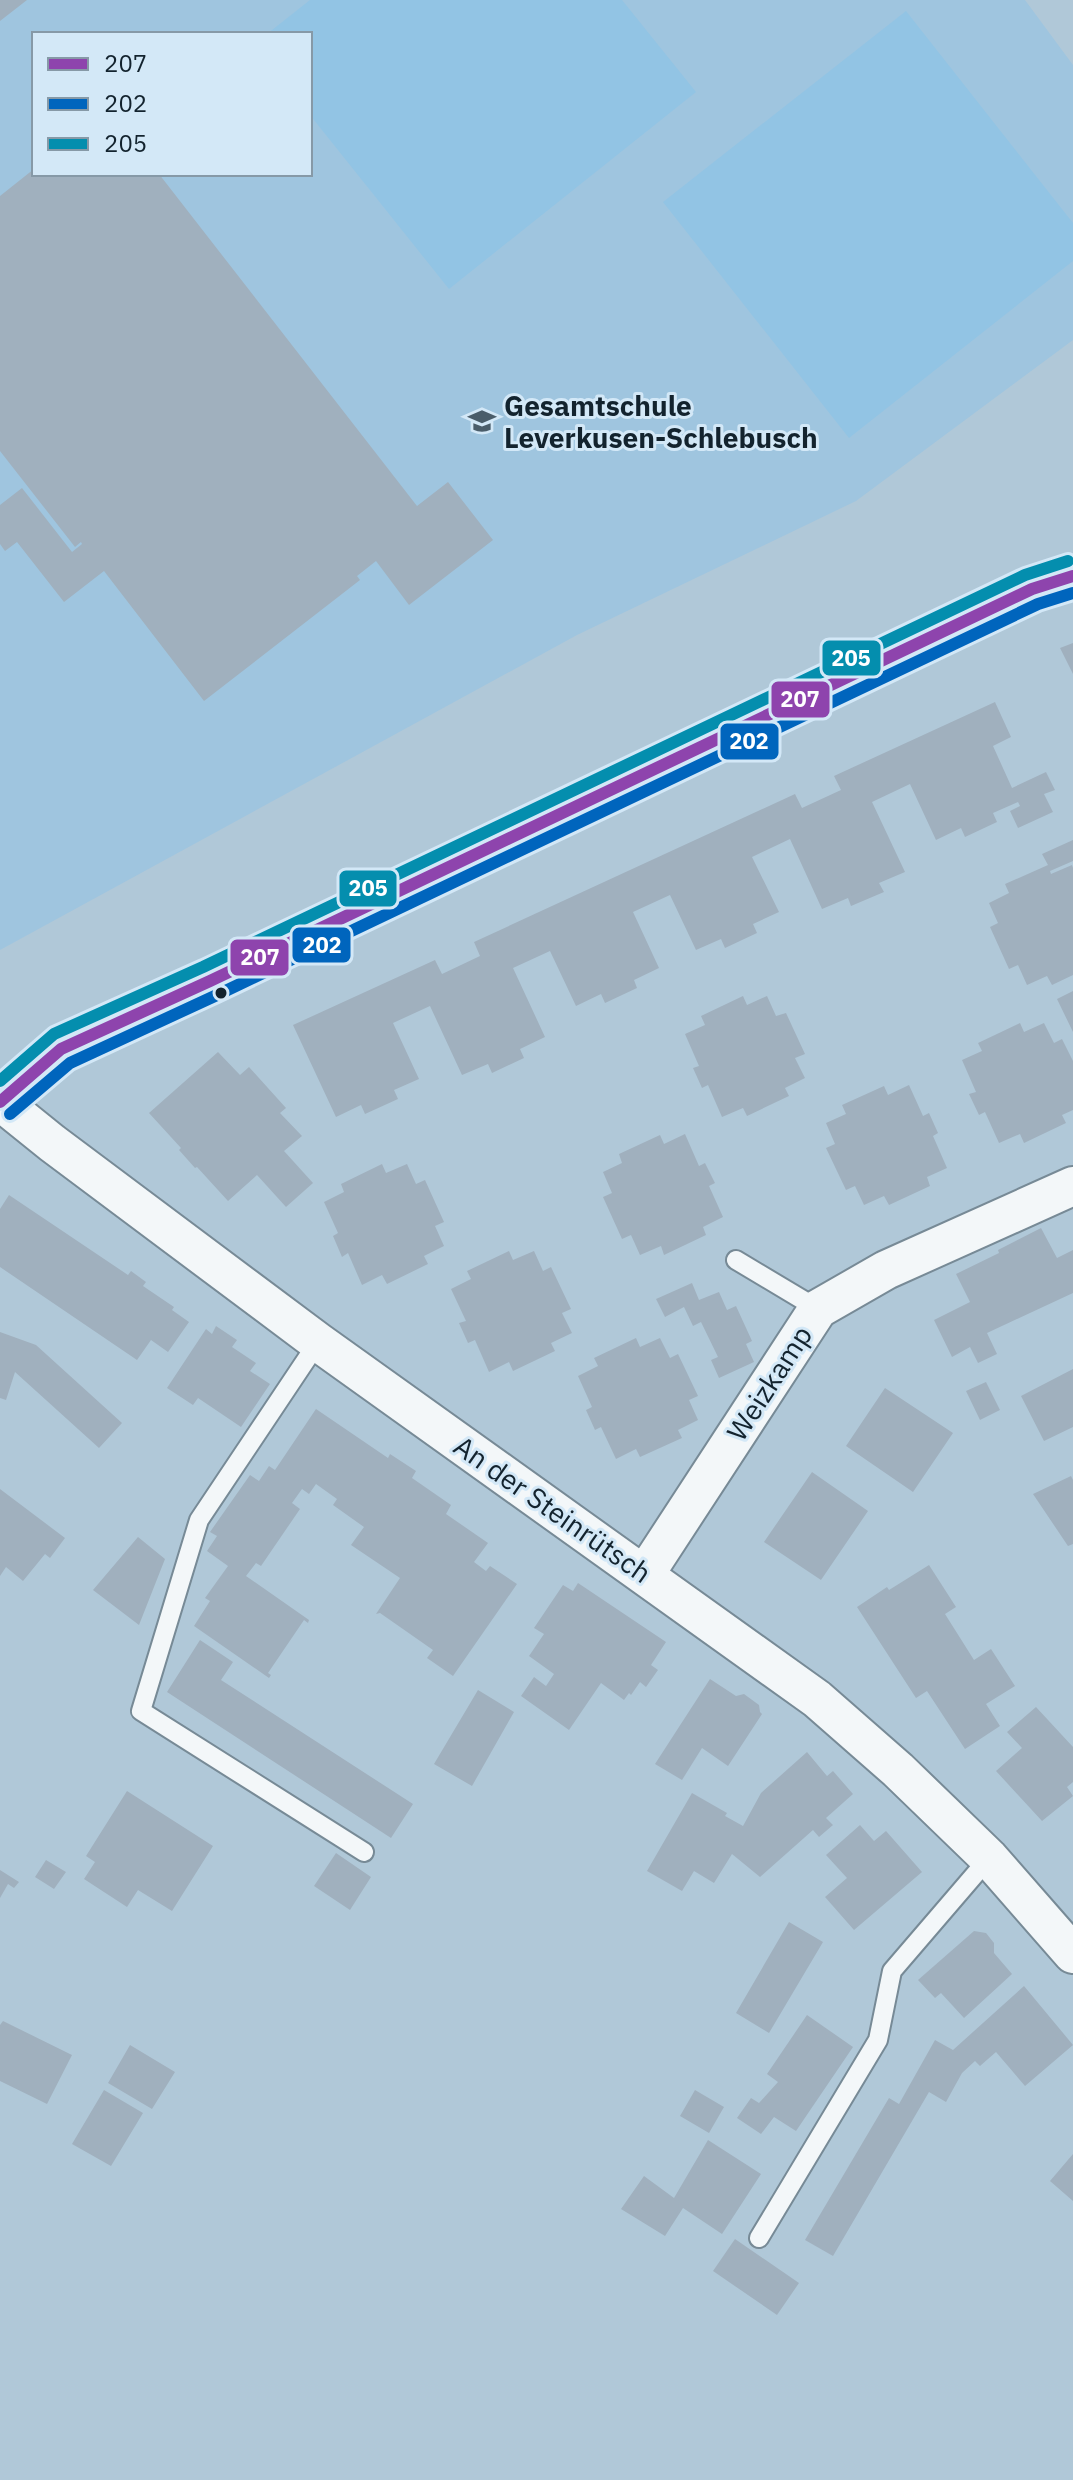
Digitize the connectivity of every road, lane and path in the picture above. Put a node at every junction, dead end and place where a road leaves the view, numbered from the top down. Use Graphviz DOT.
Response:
graph roads {
  1 [pos="1073,576"];
  2 [pos="0,1102"];
  3 [pos="1073,1186"];
  4 [pos="736,1260"];
  5 [pos="818,1309"];
  6 [pos="318,1342"];
  7 [pos="645,1574"];
  8 [pos="364,1852"];
  9 [pos="989,1858"];
  10 [pos="1073,1954"];
  11 [pos="759,2238"];
  1 -- 2 [label="street"];
  2 -- 6 [label="street, An der Steinrütsch"];
  3 -- 5 [label="street, Weizkamp"];
  4 -- 5 [label="lane"];
  5 -- 7 [label="street, Weizkamp"];
  6 -- 7 [label="street, An der Steinrütsch"];
  6 -- 8 [label="lane"];
  7 -- 9 [label="street, An der Steinrütsch"];
  9 -- 10 [label="street, An der Steinrütsch"];
  9 -- 11 [label="lane"];
}
